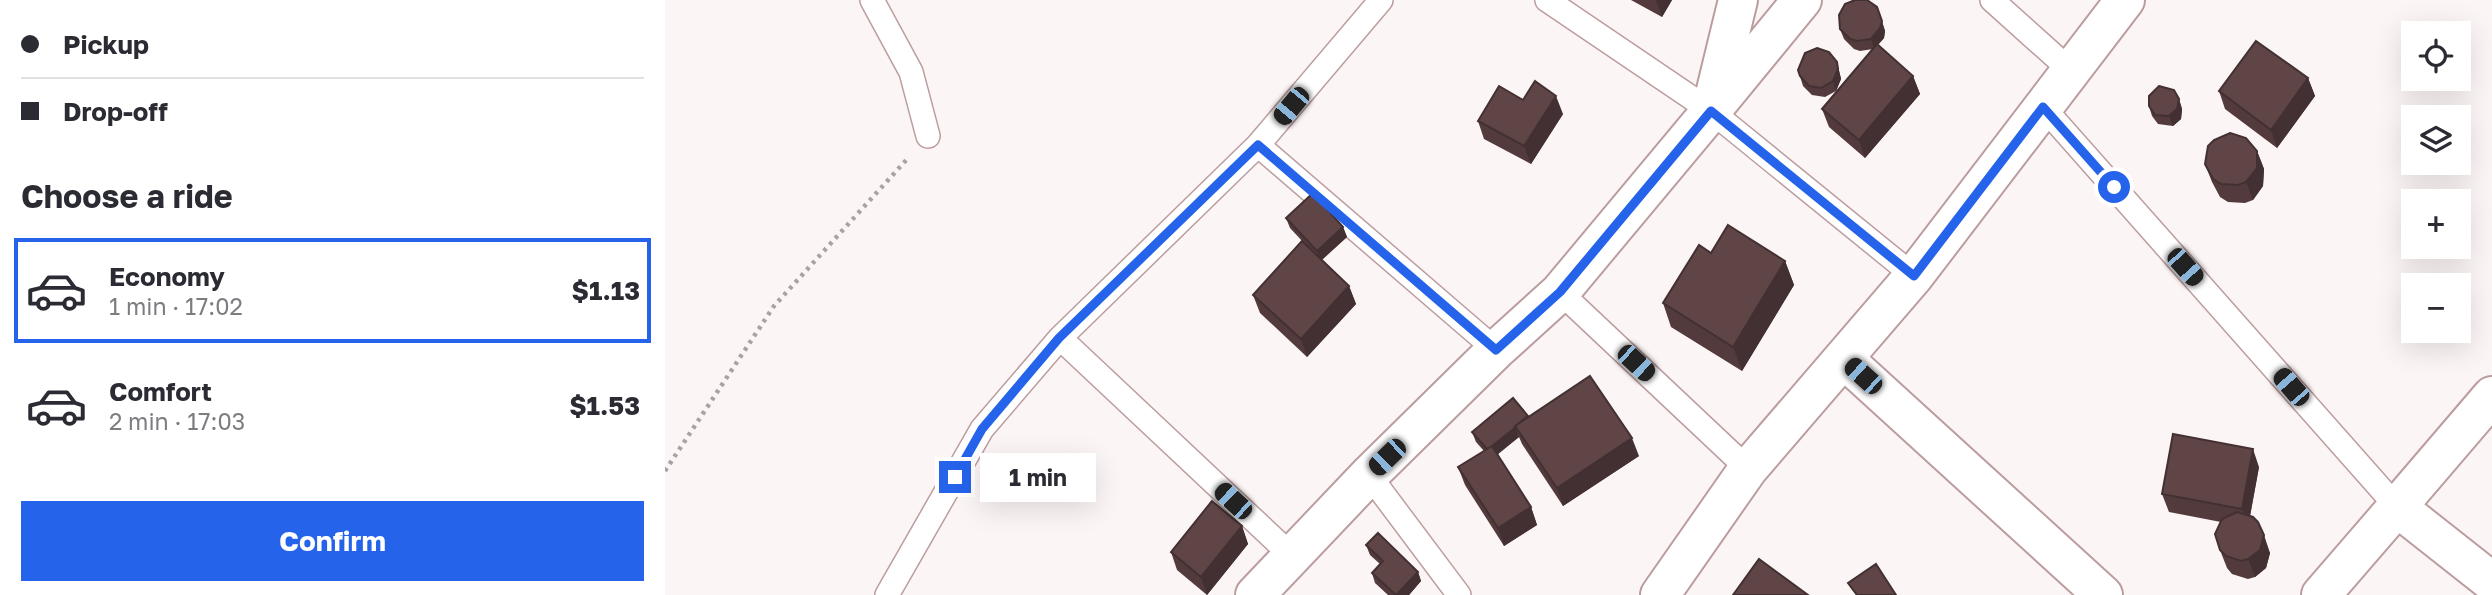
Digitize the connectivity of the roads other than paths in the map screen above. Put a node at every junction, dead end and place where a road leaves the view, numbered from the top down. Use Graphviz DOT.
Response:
graph roads {
  1 [pos="872,0"];
  2 [pos="1381,0"];
  3 [pos="1547,0"];
  4 [pos="1738,0"];
  5 [pos="1802,0"];
  6 [pos="1992,0"];
  7 [pos="2125,0"];
  8 [pos="2070,70"];
  9 [pos="2043,107"];
  10 [pos="1711,111"];
  11 [pos="928,136"];
  12 [pos="1258,145"];
  13 [pos="1914,276"];
  14 [pos="1560,292"];
  15 [pos="1059,338"];
  16 [pos="1496,350"];
  17 [pos="1844,359"];
  18 [pos="2492,396"];
  19 [pos="1748,469"];
  20 [pos="1369,475"];
  21 [pos="2397,507"];
  22 [pos="1291,555"];
  23 [pos="2492,582"];
  24 [pos="887,595"];
  25 [pos="1255,595"];
  26 [pos="1459,595"];
  27 [pos="1660,595"];
  28 [pos="2103,595"];
  29 [pos="2321,595"];
  1 -- 11 [label="lane"];
  2 -- 12 [label="lane"];
  3 -- 10 [label="lane"];
  4 -- 10 [label="street"];
  5 -- 10 [label="street"];
  6 -- 8 [label="lane"];
  7 -- 8 [label="street"];
  8 -- 9 [label="street"];
  9 -- 13 [label="street"];
  9 -- 21 [label="lane"];
  10 -- 13 [label="lane"];
  10 -- 14 [label="street"];
  12 -- 15 [label="lane"];
  12 -- 16 [label="lane"];
  13 -- 17 [label="street"];
  14 -- 16 [label="street"];
  14 -- 19 [label="lane"];
  15 -- 22 [label="lane"];
  15 -- 24 [label="lane"];
  16 -- 20 [label="street"];
  17 -- 19 [label="street"];
  17 -- 28 [label="street"];
  18 -- 21 [label="street"];
  19 -- 27 [label="street"];
  20 -- 22 [label="street"];
  20 -- 26 [label="lane"];
  21 -- 23 [label="street"];
  21 -- 29 [label="street"];
  22 -- 25 [label="street"];
}
